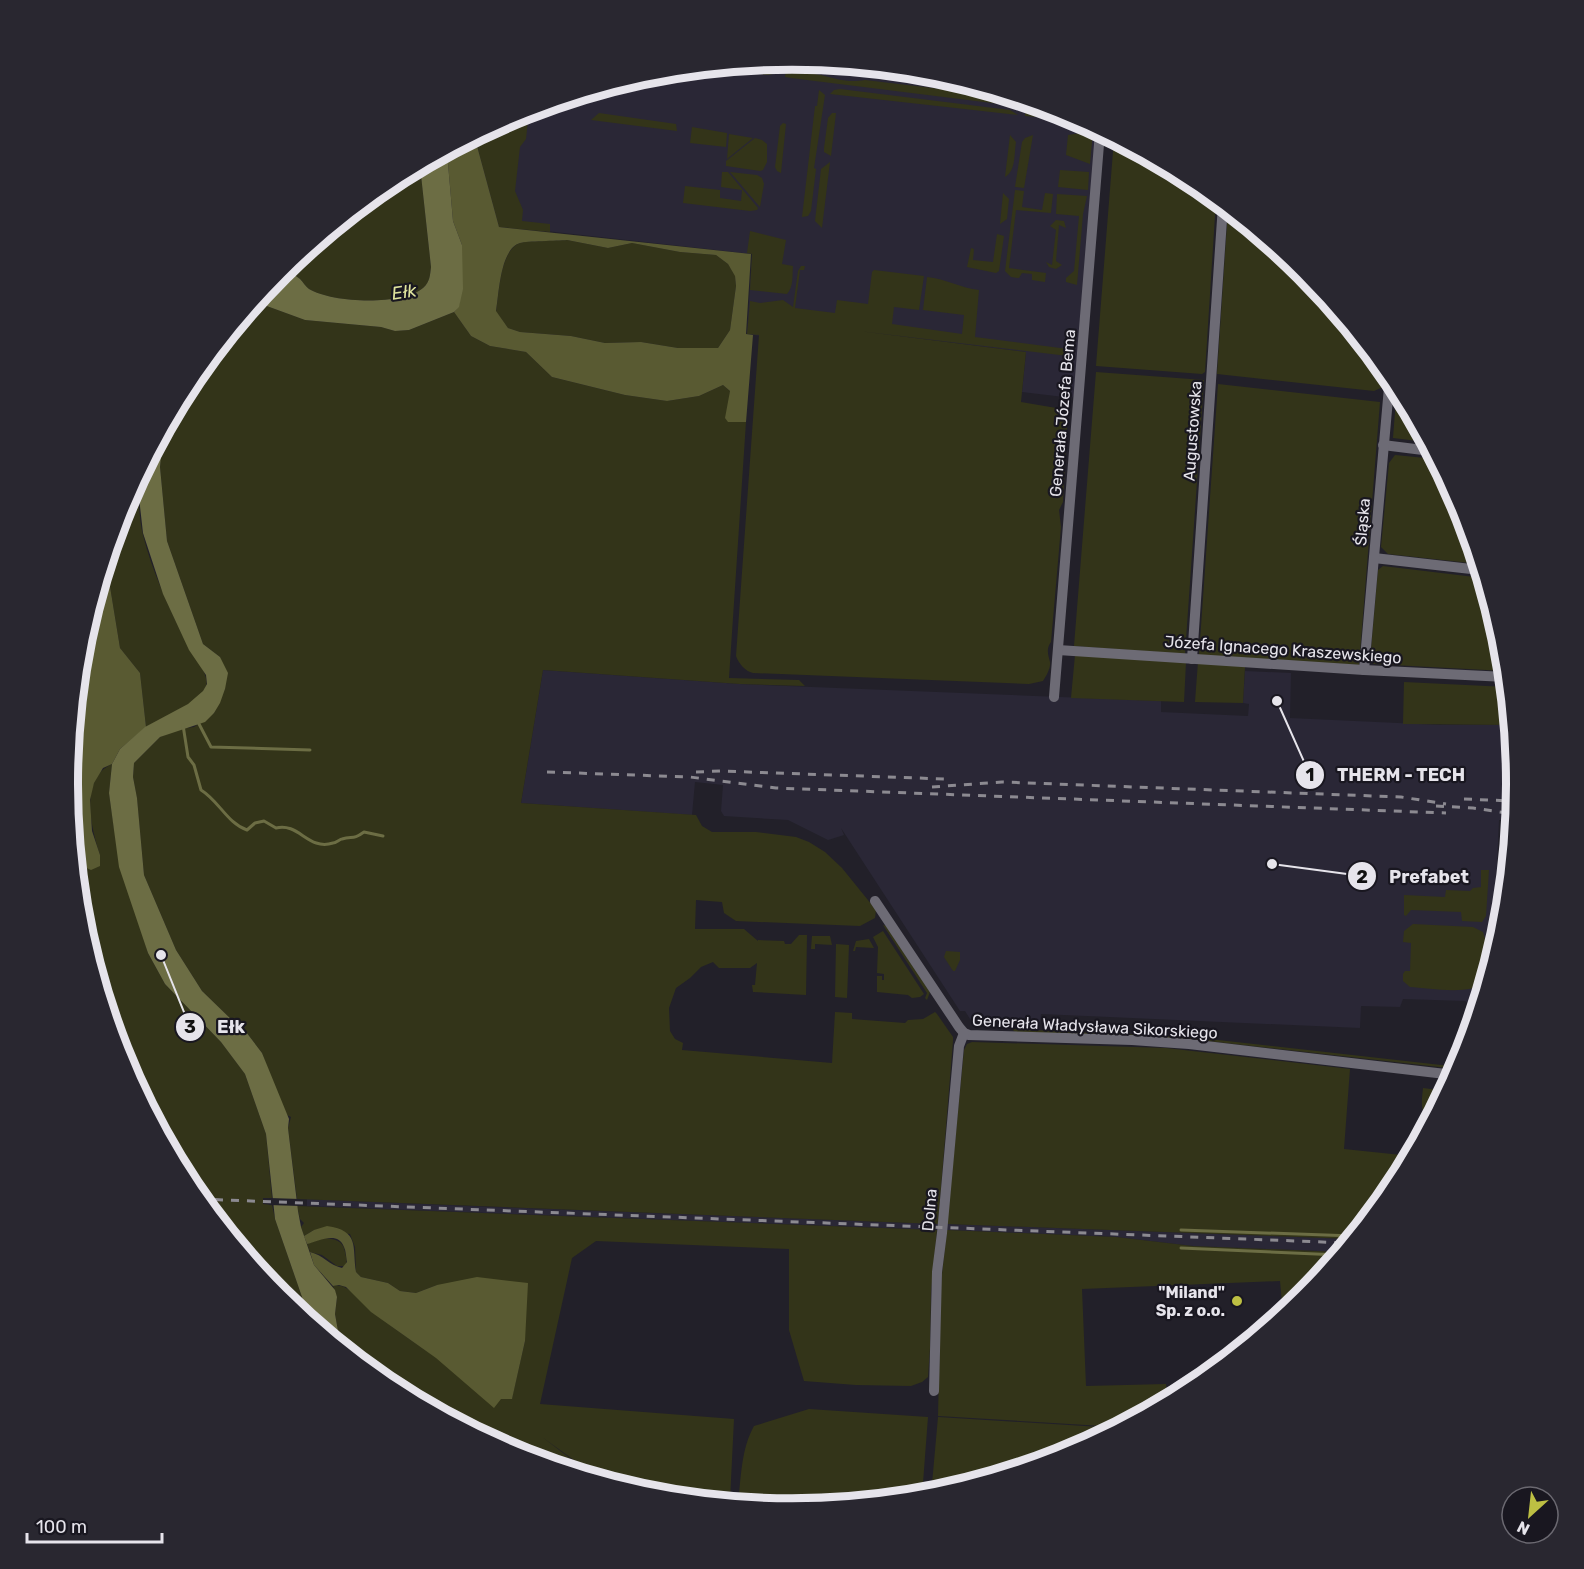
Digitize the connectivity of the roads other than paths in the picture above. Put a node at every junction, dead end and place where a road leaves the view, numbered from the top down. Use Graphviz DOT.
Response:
graph roads {
  1 [pos="1099,140"];
  2 [pos="1221,214"];
  3 [pos="1388,392"];
  4 [pos="1383,445"];
  5 [pos="1422,450"];
  6 [pos="1374,558"];
  7 [pos="1472,569"];
  8 [pos="1058,650"];
  9 [pos="1192,659"];
  10 [pos="1364,670"];
  11 [pos="1497,677"];
  12 [pos="1054,697"];
  13 [pos="875,901"];
  14 [pos="964,1033"];
  15 [pos="1444,1074"];
  16 [pos="934,1390"];
  1 -- 8 [label="street, Generała Józefa Bema"];
  2 -- 9 [label="street, Augustowska"];
  3 -- 4 [label="street, Śląska"];
  4 -- 5 [label="street"];
  4 -- 6 [label="street, Śląska"];
  6 -- 7 [label="street"];
  6 -- 10 [label="street, Śląska"];
  8 -- 9 [label="street, Józefa Ignacego Kraszewskiego"];
  8 -- 12 [label="street, Generała Józefa Bema"];
  9 -- 10 [label="street, Józefa Ignacego Kraszewskiego"];
  10 -- 11 [label="street, Józefa Ignacego Kraszewskiego"];
  13 -- 14 [label="street, Generała Władysława Sikorskiego"];
  14 -- 15 [label="street, Generała Władysława Sikorskiego"];
  14 -- 16 [label="street, Dolna"];
}
